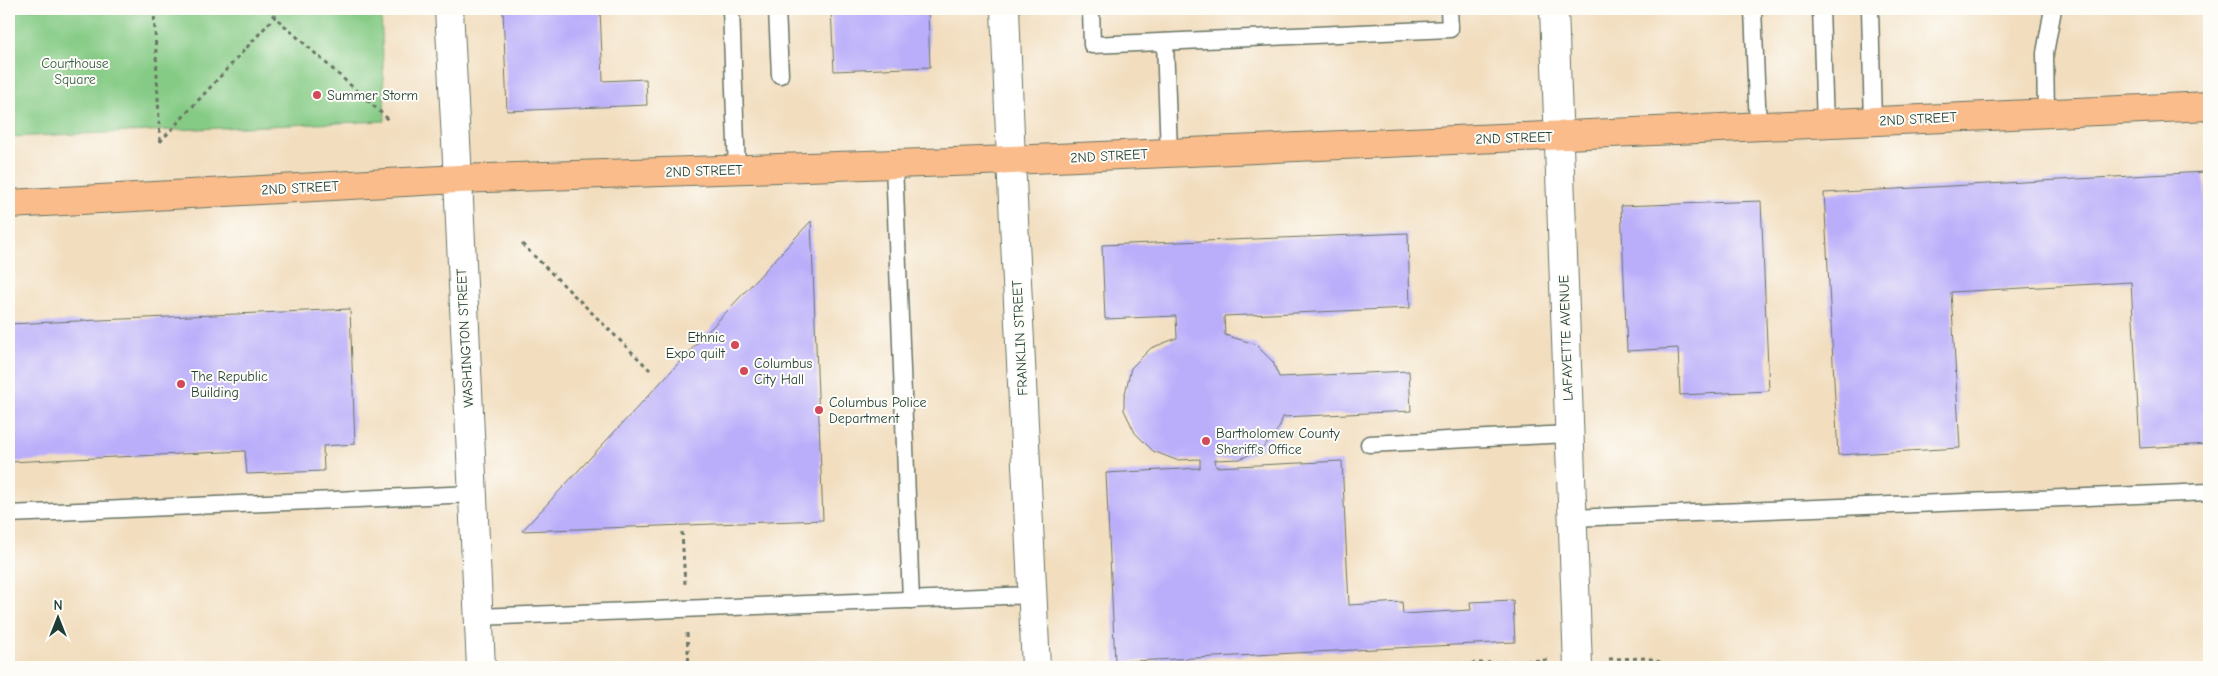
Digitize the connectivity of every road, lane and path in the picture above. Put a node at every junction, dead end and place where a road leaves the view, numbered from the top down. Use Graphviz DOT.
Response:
graph roads {
  1 [pos="154,9"];
  2 [pos="266,9"];
  3 [pos="282,9"];
  4 [pos="449,9"];
  5 [pos="731,9"];
  6 [pos="777,9"];
  7 [pos="1005,9"];
  8 [pos="1091,9"];
  9 [pos="1449,9"];
  10 [pos="1554,9"];
  11 [pos="1752,9"];
  12 [pos="1821,9"];
  13 [pos="1870,9"];
  14 [pos="2054,9"];
  15 [pos="275,16"];
  16 [pos="1165,42"];
  17 [pos="780,75"];
  18 [pos="2209,106"];
  19 [pos="2046,113"];
  20 [pos="388,120"];
  21 [pos="1874,122"];
  22 [pos="1825,124"];
  23 [pos="1758,127"];
  24 [pos="1560,137"];
  25 [pos="1169,153"];
  26 [pos="1011,160"];
  27 [pos="894,164"];
  28 [pos="737,170"];
  29 [pos="458,179"];
  30 [pos="9,204"];
  31 [pos="522,244"];
  32 [pos="650,370"];
  33 [pos="1569,434"];
  34 [pos="1369,444"];
  35 [pos="2209,492"];
  36 [pos="472,494"];
  37 [pos="9,514"];
  38 [pos="1572,518"];
  39 [pos="1033,595"];
  40 [pos="911,600"];
  41 [pos="478,617"];
  42 [pos="1578,663"];
  43 [pos="481,667"];
  44 [pos="1036,667"];
  45 [pos="1391,667"];
  46 [pos="1674,667"];
  47 [pos="1916,667"];
  48 [pos="1925,667"];
  1 -- 15 [label="path"];
  2 -- 15 [label="path"];
  3 -- 15 [label="path"];
  4 -- 29 [label="street, WASHINGTON STREET"];
  5 -- 28 [label="lane"];
  6 -- 17 [label="lane"];
  7 -- 26 [label="street, FRANKLIN STREET"];
  8 -- 16 [label="lane"];
  9 -- 16 [label="lane"];
  10 -- 24 [label="street, LAFAYETTE AVENUE"];
  11 -- 23 [label="lane"];
  12 -- 22 [label="lane"];
  13 -- 21 [label="lane"];
  14 -- 19 [label="lane"];
  15 -- 20 [label="path"];
  16 -- 25 [label="lane"];
  18 -- 19 [label="highway, 2ND STREET"];
  19 -- 21 [label="highway, 2ND STREET"];
  21 -- 22 [label="highway, 2ND STREET"];
  22 -- 23 [label="highway, 2ND STREET"];
  23 -- 24 [label="highway, 2ND STREET"];
  24 -- 25 [label="highway, 2ND STREET"];
  24 -- 33 [label="street, LAFAYETTE AVENUE"];
  25 -- 26 [label="highway, 2ND STREET"];
  26 -- 27 [label="highway, 2ND STREET"];
  26 -- 39 [label="street, FRANKLIN STREET"];
  27 -- 28 [label="highway, 2ND STREET"];
  27 -- 40 [label="lane"];
  28 -- 29 [label="highway, 2ND STREET"];
  29 -- 30 [label="highway, 2ND STREET"];
  29 -- 36 [label="street, WASHINGTON STREET"];
  31 -- 32 [label="path"];
  33 -- 34 [label="lane"];
  33 -- 38 [label="street, LAFAYETTE AVENUE"];
  35 -- 38 [label="lane"];
  36 -- 37 [label="lane"];
  36 -- 41 [label="street, WASHINGTON STREET"];
  38 -- 42 [label="street, LAFAYETTE AVENUE"];
  39 -- 40 [label="lane"];
  39 -- 44 [label="street, FRANKLIN STREET"];
  40 -- 41 [label="lane"];
  41 -- 43 [label="street, WASHINGTON STREET"];
  42 -- 45 [label="path"];
  42 -- 46 [label="path"];
  47 -- 48 [label="path"];
}
